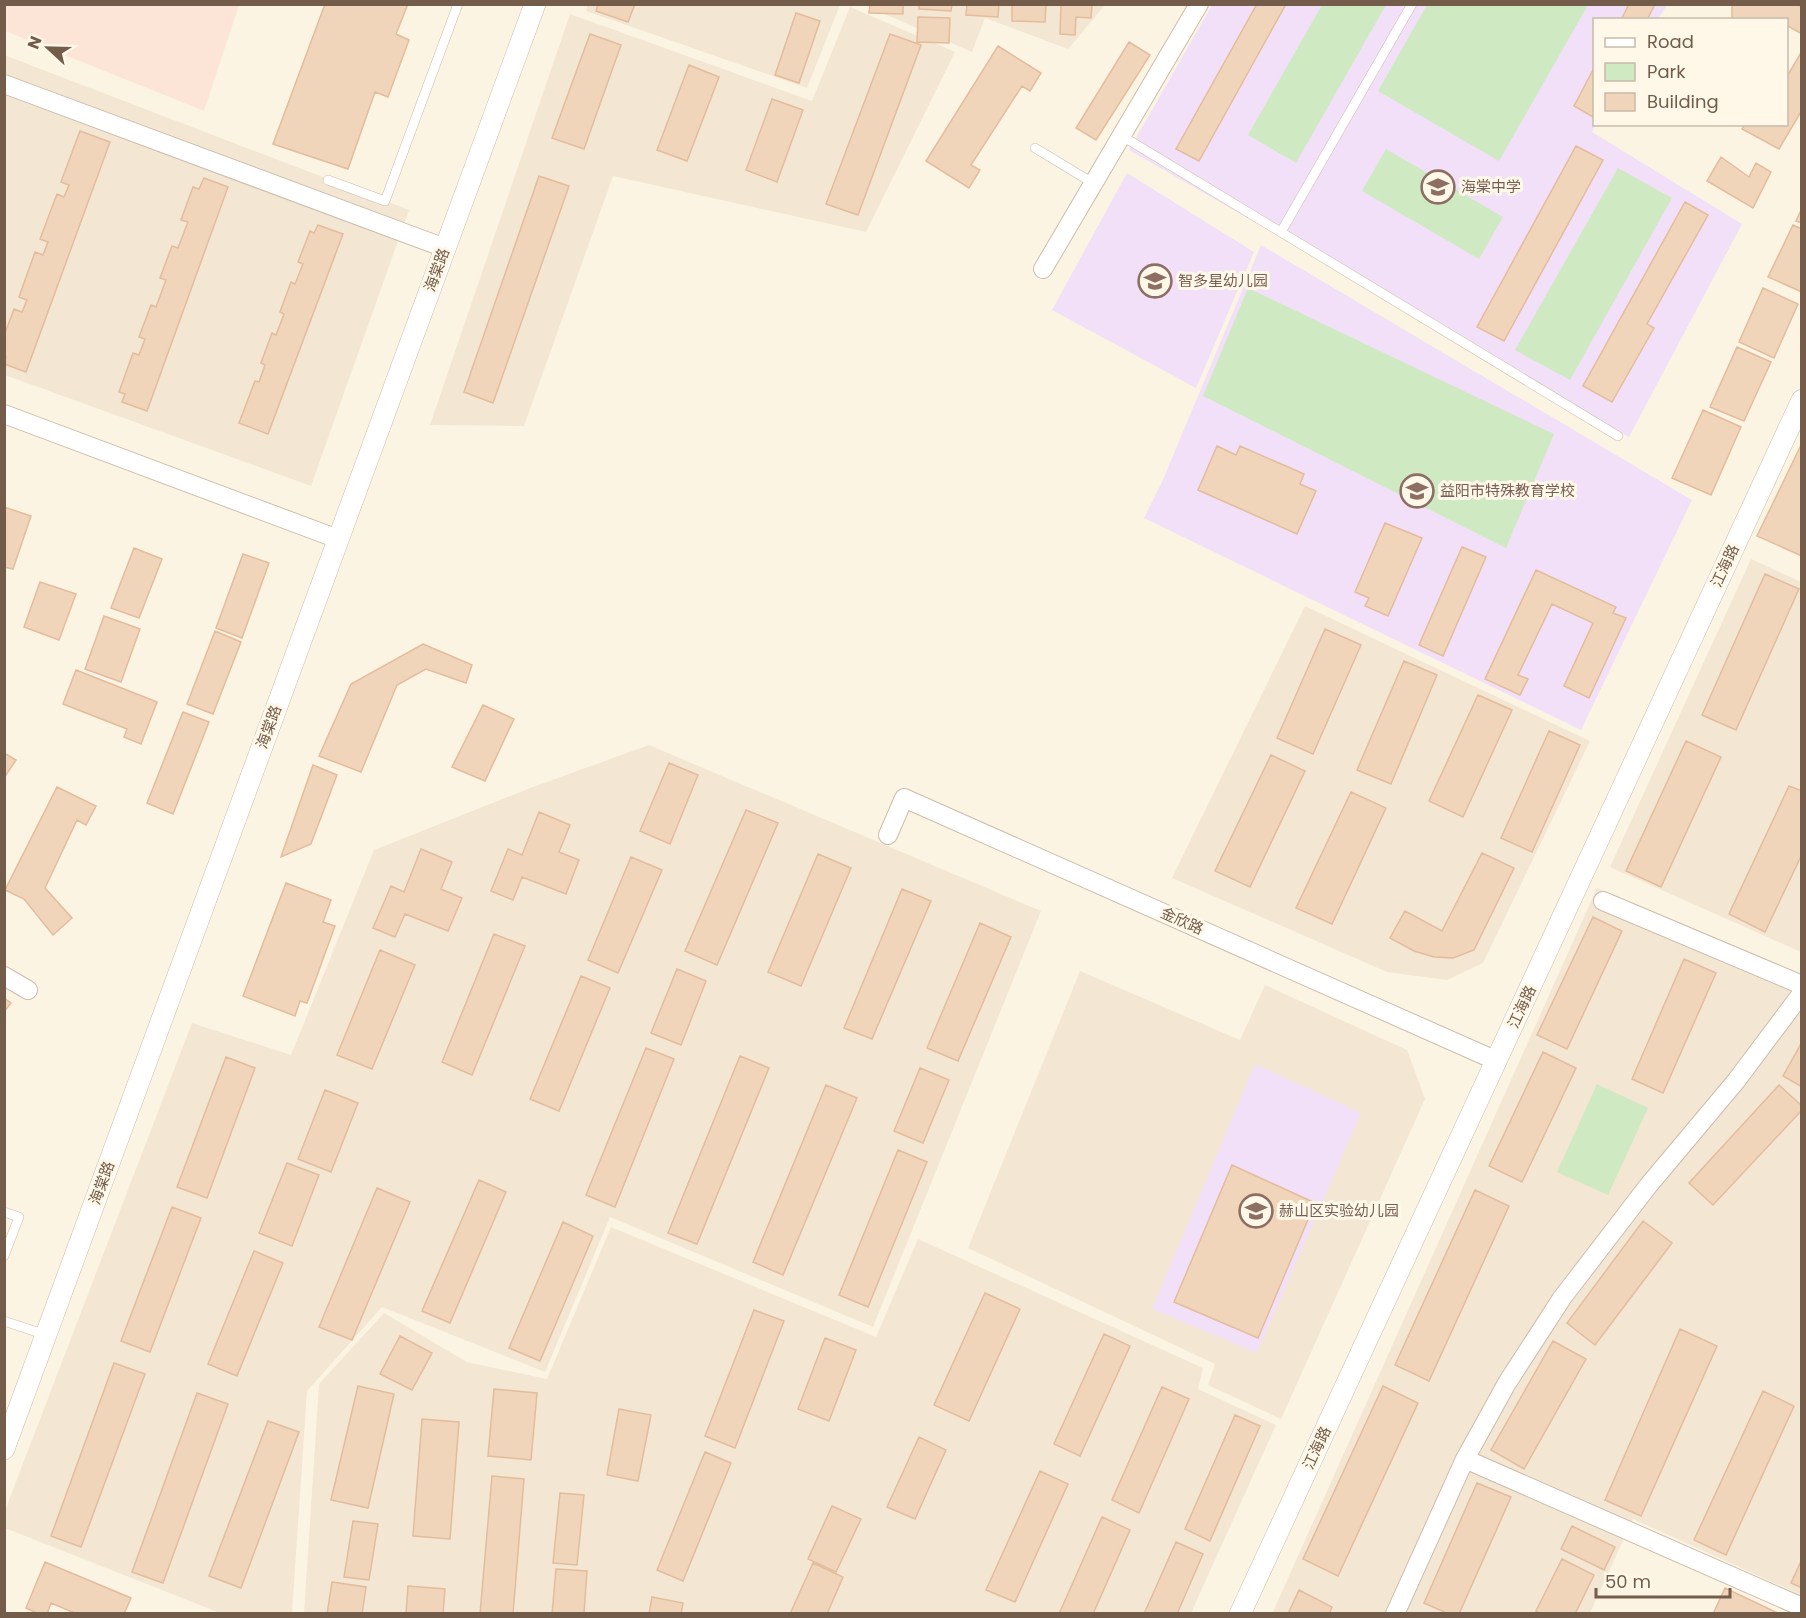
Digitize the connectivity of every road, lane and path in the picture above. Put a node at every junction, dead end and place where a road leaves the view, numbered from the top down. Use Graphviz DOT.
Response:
graph roads {
  1 [pos="458,4"];
  2 [pos="535,4"];
  3 [pos="1199,4"];
  4 [pos="1412,4"];
  5 [pos="4,84"];
  6 [pos="1122,136"];
  7 [pos="1035,148"];
  8 [pos="328,180"];
  9 [pos="1093,183"];
  10 [pos="1281,232"];
  11 [pos="445,249"];
  12 [pos="1043,269"];
  13 [pos="1802,400"];
  14 [pos="4,414"];
  15 [pos="1618,436"];
  16 [pos="338,539"];
  17 [pos="888,835"];
  18 [pos="1603,901"];
  19 [pos="4,976"];
  20 [pos="1802,986"];
  21 [pos="28,990"];
  22 [pos="1802,993"];
  23 [pos="1497,1061"];
  24 [pos="4,1212"];
  25 [pos="4,1256"];
  26 [pos="4,1321"];
  27 [pos="46,1335"];
  28 [pos="4,1449"];
  29 [pos="1465,1460"];
  30 [pos="1802,1607"];
  31 [pos="1240,1614"];
  32 [pos="1395,1614"];
  1 -- 8 [label="lane"];
  2 -- 11 [label="street, 海棠路"];
  3 -- 6 [label="street"];
  4 -- 10 [label="lane"];
  5 -- 11 [label="street"];
  6 -- 9 [label="street"];
  6 -- 10 [label="lane"];
  7 -- 9 [label="lane"];
  9 -- 12 [label="street"];
  10 -- 15 [label="lane"];
  11 -- 16 [label="street, 海棠路"];
  13 -- 23 [label="street, 江海路"];
  14 -- 16 [label="street"];
  16 -- 27 [label="street, 海棠路"];
  17 -- 23 [label="street, 金欣路"];
  18 -- 20 [label="street"];
  19 -- 21 [label="street"];
  22 -- 29 [label="street"];
  23 -- 31 [label="street, 江海路"];
  24 -- 25 [label="lane"];
  26 -- 27 [label="lane"];
  27 -- 28 [label="street, 海棠路"];
  29 -- 30 [label="street"];
  29 -- 32 [label="street"];
}
